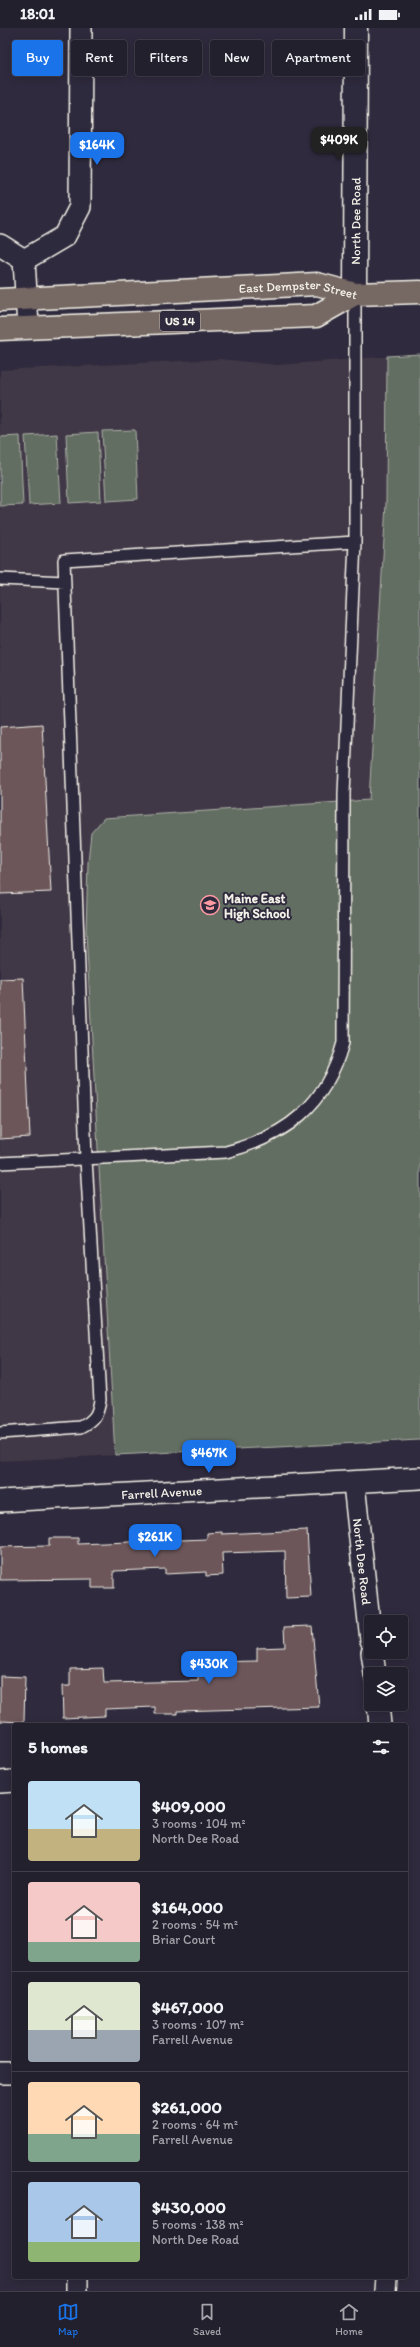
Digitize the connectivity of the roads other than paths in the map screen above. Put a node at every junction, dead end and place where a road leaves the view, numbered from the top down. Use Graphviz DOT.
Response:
graph roads {
  1 [pos="81,28"];
  2 [pos="356,28"];
  3 [pos="0,245"];
  4 [pos="24,260"];
  5 [pos="420,292"];
  6 [pos="355,294"];
  7 [pos="26,299"];
  8 [pos="0,300"];
  9 [pos="28,327"];
  10 [pos="0,329"];
  11 [pos="355,542"];
  12 [pos="0,578"];
  13 [pos="65,582"];
  14 [pos="86,1159"];
  15 [pos="0,1163"];
  16 [pos="0,1433"];
  17 [pos="420,1478"];
  18 [pos="354,1484"];
  19 [pos="0,1501"];
  20 [pos="368,1615"];
  21 [pos="379,1711"];
  22 [pos="380,1723"];
  23 [pos="12,1781"];
  24 [pos="0,1782"];
  25 [pos="0,2073"];
  26 [pos="12,2073"];
  27 [pos="77,2279"];
  28 [pos="386,2279"];
  29 [pos="77,2291"];
  30 [pos="385,2291"];
  1 -- 4 [label="street"];
  2 -- 6 [label="street, North Dee Road"];
  3 -- 4 [label="street"];
  4 -- 7 [label="street"];
  5 -- 6 [label="main road, US 14"];
  6 -- 7 [label="main road, East Dempster Street / US 14"];
  6 -- 9 [label="main road, East Dempster Street / US 14"];
  6 -- 11 [label="lane"];
  7 -- 8 [label="main road, East Dempster Street / US 14"];
  7 -- 9 [label="street"];
  9 -- 10 [label="main road, East Dempster Street / US 14"];
  11 -- 13 [label="lane"];
  11 -- 14 [label="lane"];
  12 -- 13 [label="lane"];
  13 -- 14 [label="lane"];
  14 -- 15 [label="lane"];
  14 -- 16 [label="lane"];
  17 -- 18 [label="street, Farrell Avenue"];
  18 -- 19 [label="street, Farrell Avenue"];
  18 -- 20 [label="street, North Dee Road"];
  21 -- 22 [label="street"];
  23 -- 24 [label="street"];
  25 -- 26 [label="street"];
  27 -- 29 [label="street"];
  28 -- 30 [label="street"];
}
